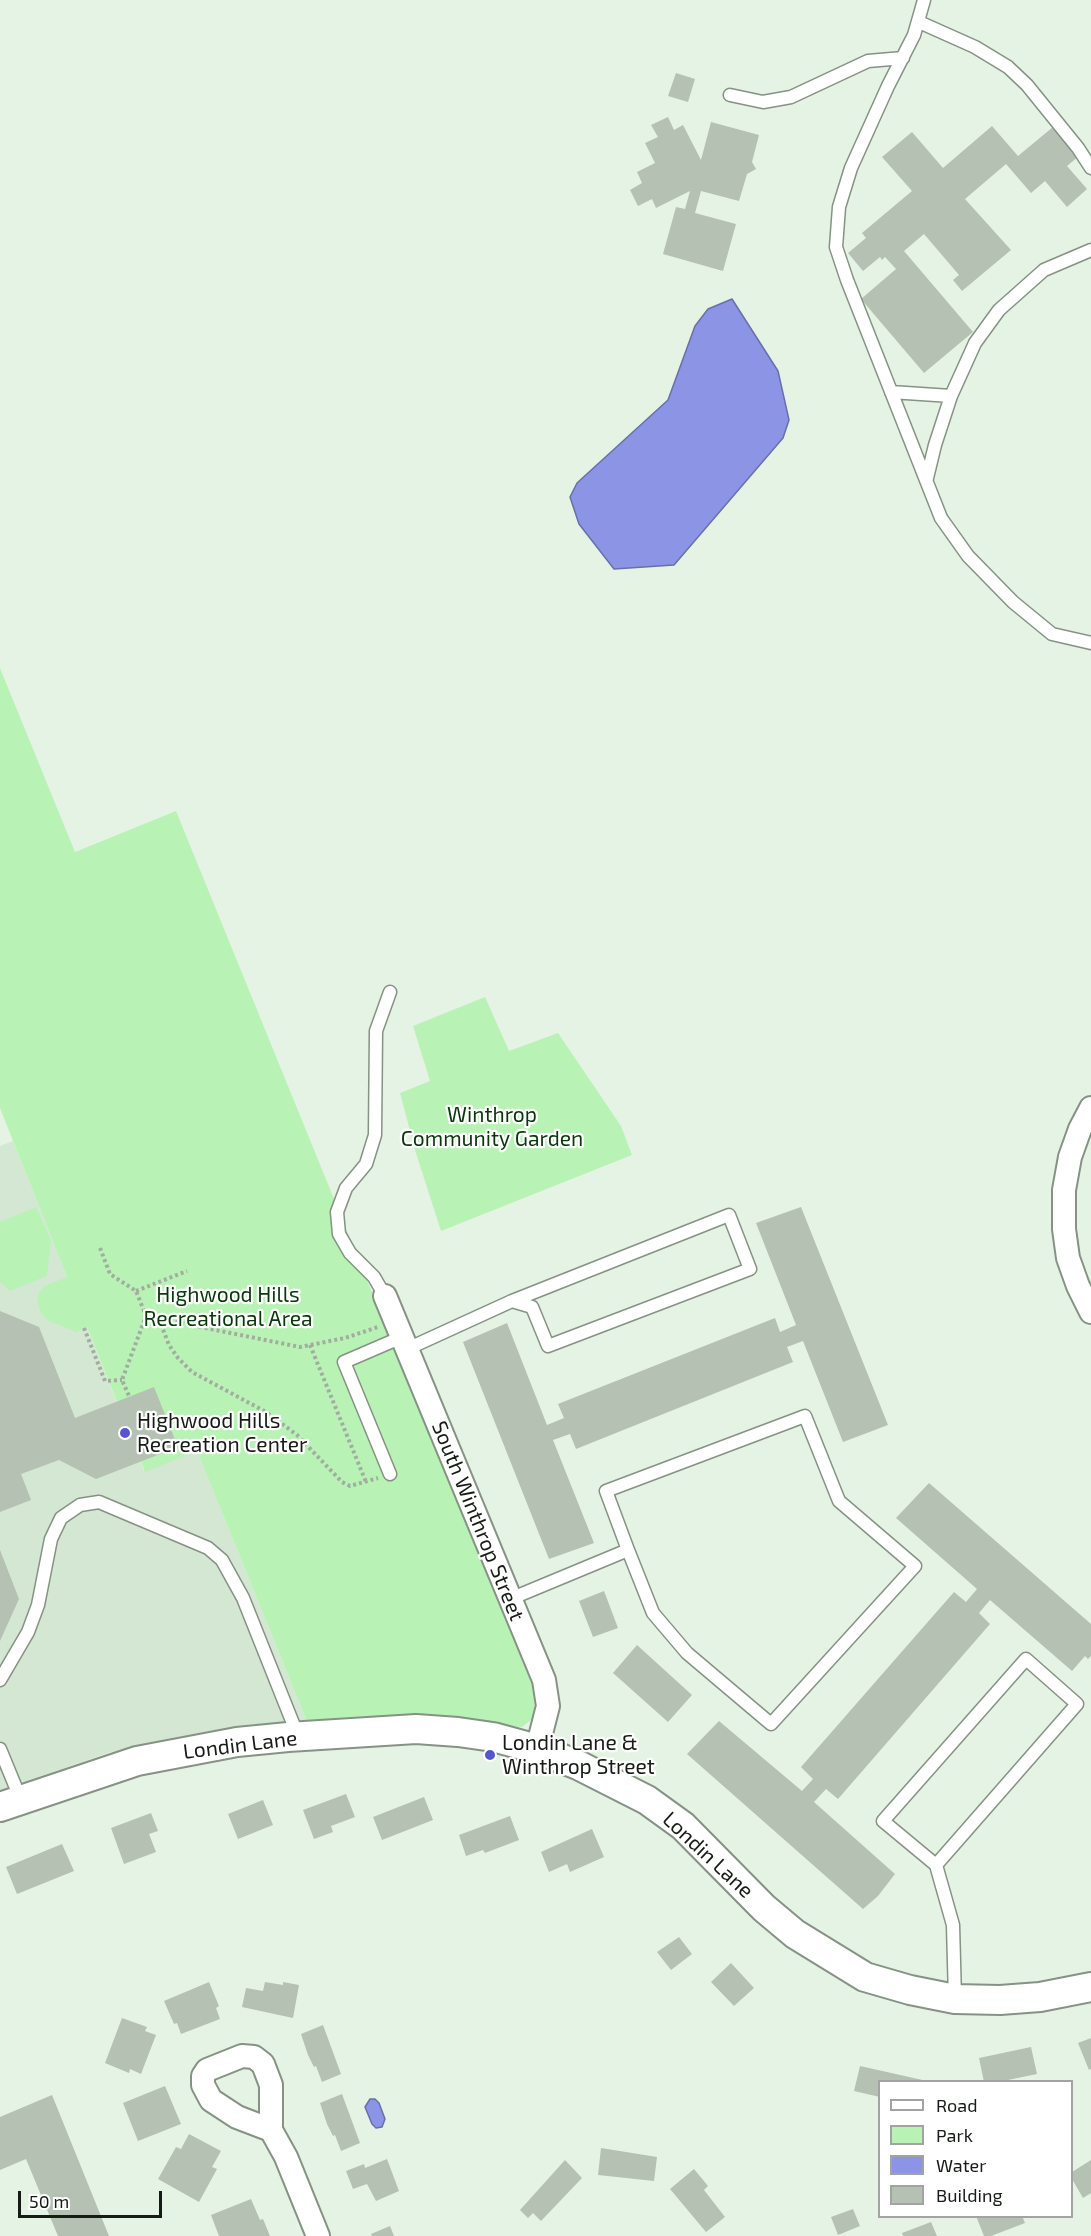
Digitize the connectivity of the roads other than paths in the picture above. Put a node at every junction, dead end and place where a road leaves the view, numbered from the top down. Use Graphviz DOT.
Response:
graph roads {
  1 [pos="924,0"];
  2 [pos="919,22"];
  3 [pos="903,58"];
  4 [pos="730,95"];
  5 [pos="1091,168"];
  6 [pos="1091,250"];
  7 [pos="891,392"];
  8 [pos="951,396"];
  9 [pos="927,478"];
  10 [pos="1091,643"];
  11 [pos="390,992"];
  12 [pos="1091,1108"];
  13 [pos="385,1296"];
  14 [pos="512,1301"];
  15 [pos="1091,1312"];
  16 [pos="402,1336"];
  17 [pos="390,1474"];
  18 [pos="628,1550"];
  19 [pos="510,1599"];
  20 [pos="0,1680"];
  21 [pos="299,1737"];
  22 [pos="0,1749"];
  23 [pos="537,1749"];
  24 [pos="10,1803"];
  25 [pos="936,1865"];
  26 [pos="1091,1987"];
  27 [pos="955,1999"];
  28 [pos="271,2130"];
  29 [pos="318,2236"];
  1 -- 2 [label="lane"];
  2 -- 3 [label="lane"];
  2 -- 5 [label="lane"];
  3 -- 4 [label="lane"];
  3 -- 7 [label="lane"];
  6 -- 8 [label="lane"];
  7 -- 8 [label="lane"];
  7 -- 9 [label="lane"];
  8 -- 9 [label="lane"];
  9 -- 10 [label="lane"];
  11 -- 13 [label="lane"];
  12 -- 15 [label="street"];
  13 -- 16 [label="street, South Winthrop Street"];
  14 -- 14 [label="lane"];
  14 -- 16 [label="lane"];
  16 -- 17 [label="lane"];
  16 -- 19 [label="street, South Winthrop Street"];
  18 -- 18 [label="lane"];
  18 -- 19 [label="lane"];
  19 -- 23 [label="street, South Winthrop Street"];
  20 -- 21 [label="lane"];
  21 -- 23 [label="street, Londin Lane"];
  21 -- 24 [label="street, Londin Lane"];
  22 -- 24 [label="lane"];
  23 -- 27 [label="street, Londin Lane"];
  25 -- 25 [label="lane"];
  25 -- 27 [label="lane"];
  26 -- 27 [label="street, Londin Lane"];
  28 -- 29 [label="street"];
}
